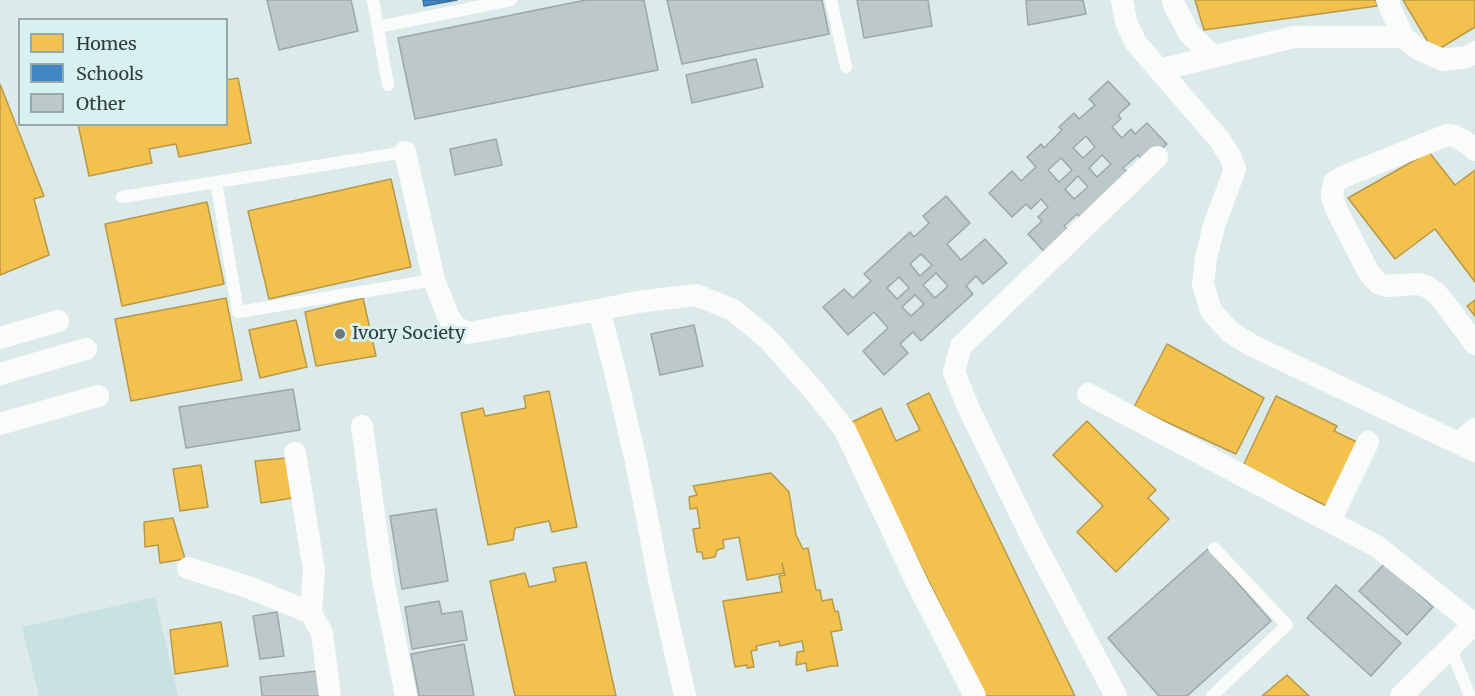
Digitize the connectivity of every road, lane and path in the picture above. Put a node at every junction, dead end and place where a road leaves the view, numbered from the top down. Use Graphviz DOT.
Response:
graph roads {
  1 [pos="373,0"];
  2 [pos="511,0"];
  3 [pos="831,0"];
  4 [pos="1122,0"];
  5 [pos="1173,0"];
  6 [pos="1387,0"];
  7 [pos="378,27"];
  8 [pos="1403,37"];
  9 [pos="1475,52"];
  10 [pos="1212,56"];
  11 [pos="846,67"];
  12 [pos="1159,70"];
  13 [pos="388,85"];
  14 [pos="1475,150"];
  15 [pos="405,152"];
  16 [pos="1157,157"];
  17 [pos="216,182"];
  18 [pos="122,197"];
  19 [pos="434,280"];
  20 [pos="599,310"];
  21 [pos="58,321"];
  22 [pos="0,338"];
  23 [pos="1475,344"];
  24 [pos="86,349"];
  25 [pos="0,374"];
  26 [pos="1088,394"];
  27 [pos="98,396"];
  28 [pos="0,424"];
  29 [pos="362,426"];
  30 [pos="1470,441"];
  31 [pos="1368,442"];
  32 [pos="295,453"];
  33 [pos="1330,521"];
  34 [pos="1214,548"];
  35 [pos="188,568"];
  36 [pos="311,613"];
  37 [pos="1474,624"];
  38 [pos="1450,647"];
  39 [pos="330,696"];
  40 [pos="406,696"];
  41 [pos="685,696"];
  42 [pos="975,696"];
  43 [pos="1116,696"];
  44 [pos="1212,696"];
  45 [pos="1401,696"];
  46 [pos="1470,696"];
  1 -- 7 [label="lane"];
  2 -- 7 [label="lane"];
  3 -- 11 [label="lane"];
  4 -- 12 [label="street"];
  5 -- 10 [label="street"];
  6 -- 8 [label="street"];
  7 -- 13 [label="lane"];
  8 -- 9 [label="street"];
  8 -- 10 [label="street"];
  10 -- 12 [label="street"];
  12 -- 30 [label="street"];
  14 -- 23 [label="street"];
  15 -- 17 [label="lane"];
  15 -- 19 [label="street"];
  16 -- 43 [label="street"];
  17 -- 18 [label="lane"];
  17 -- 19 [label="lane"];
  19 -- 20 [label="street"];
  20 -- 41 [label="street"];
  20 -- 42 [label="street"];
  21 -- 22 [label="street"];
  24 -- 25 [label="street"];
  26 -- 33 [label="street"];
  27 -- 28 [label="street"];
  29 -- 40 [label="street"];
  31 -- 33 [label="street"];
  32 -- 36 [label="street"];
  33 -- 37 [label="street"];
  34 -- 44 [label="lane"];
  35 -- 36 [label="street"];
  36 -- 39 [label="street"];
  37 -- 38 [label="street"];
  38 -- 45 [label="street"];
  38 -- 46 [label="lane"];
}
